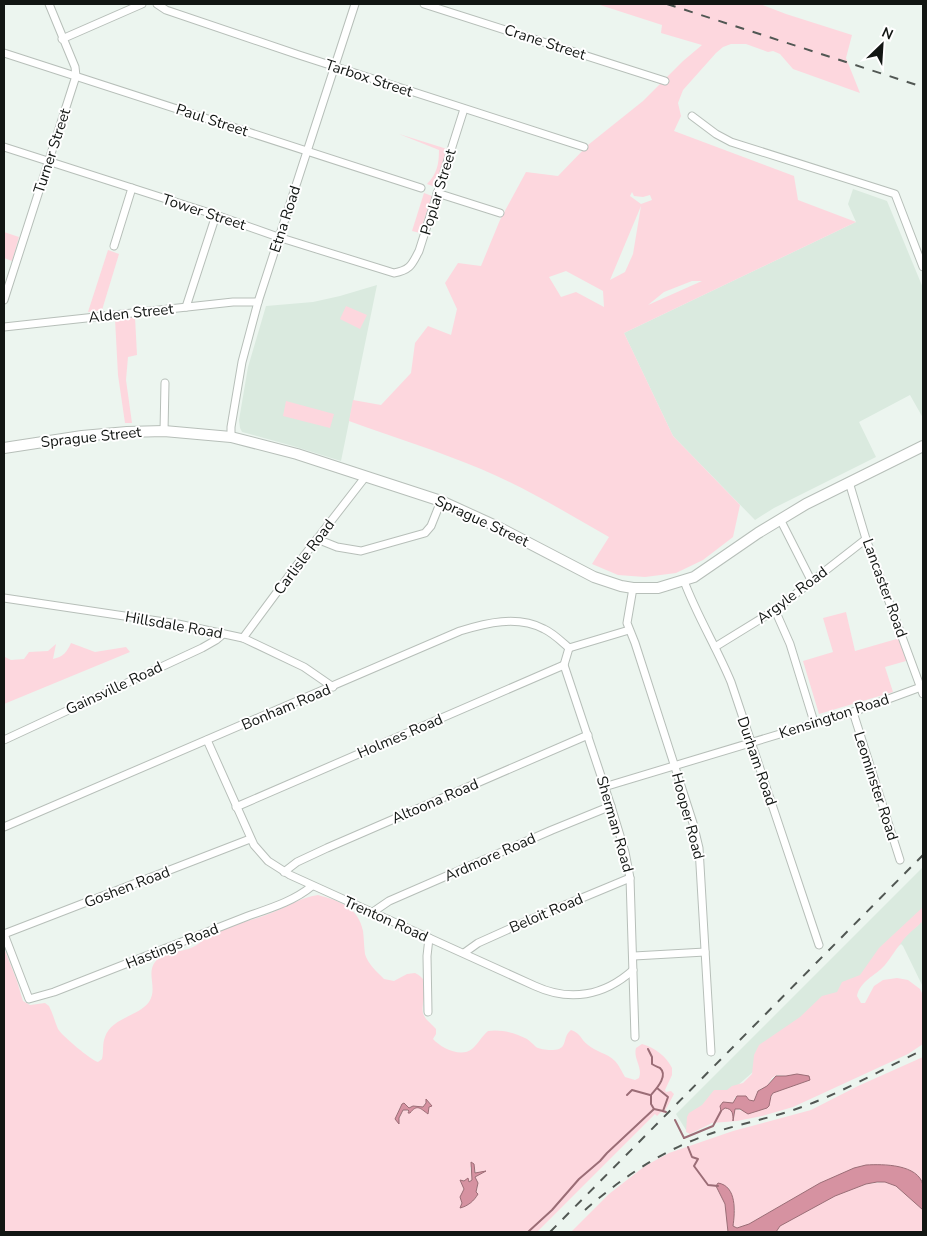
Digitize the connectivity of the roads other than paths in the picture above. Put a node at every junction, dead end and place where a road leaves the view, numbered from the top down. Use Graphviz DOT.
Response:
graph roads {
  1 [pos="49,4"];
  2 [pos="142,4"];
  3 [pos="157,4"];
  4 [pos="355,4"];
  5 [pos="424,4"];
  6 [pos="62,39"];
  7 [pos="4,53"];
  8 [pos="334,66"];
  9 [pos="76,76"];
  10 [pos="665,81"];
  11 [pos="464,109"];
  12 [pos="692,116"];
  13 [pos="4,147"];
  14 [pos="584,147"];
  15 [pos="307,152"];
  16 [pos="49,160"];
  17 [pos="132,188"];
  18 [pos="421,188"];
  19 [pos="437,193"];
  20 [pos="500,213"];
  21 [pos="216,215"];
  22 [pos="278,237"];
  23 [pos="114,246"];
  24 [pos="923,266"];
  25 [pos="405,271"];
  26 [pos="4,300"];
  27 [pos="258,302"];
  28 [pos="186,306"];
  29 [pos="4,327"];
  30 [pos="165,383"];
  31 [pos="164,431"];
  32 [pos="231,438"];
  33 [pos="923,446"];
  34 [pos="4,448"];
  35 [pos="366,476"];
  36 [pos="849,482"];
  37 [pos="441,501"];
  38 [pos="780,519"];
  39 [pos="317,539"];
  40 [pos="866,539"];
  41 [pos="684,581"];
  42 [pos="812,582"];
  43 [pos="634,588"];
  44 [pos="4,598"];
  45 [pos="776,610"];
  46 [pos="629,630"];
  47 [pos="222,634"];
  48 [pos="243,638"];
  49 [pos="715,647"];
  50 [pos="568,648"];
  51 [pos="564,665"];
  52 [pos="333,687"];
  53 [pos="922,690"];
  54 [pos="853,712"];
  55 [pos="814,722"];
  56 [pos="588,735"];
  57 [pos="4,740"];
  58 [pos="206,740"];
  59 [pos="751,742"];
  60 [pos="674,766"];
  61 [pos="604,787"];
  62 [pos="611,806"];
  63 [pos="236,807"];
  64 [pos="4,827"];
  65 [pos="250,839"];
  66 [pos="900,860"];
  67 [pos="284,872"];
  68 [pos="630,878"];
  69 [pos="312,886"];
  70 [pos="372,912"];
  71 [pos="4,934"];
  72 [pos="429,938"];
  73 [pos="819,945"];
  74 [pos="705,952"];
  75 [pos="464,953"];
  76 [pos="634,956"];
  77 [pos="632,970"];
  78 [pos="428,1012"];
  79 [pos="635,1037"];
  80 [pos="711,1052"];
  1 -- 6 [label="street"];
  2 -- 6 [label="street"];
  3 -- 8 [label="street, Tarbox Street"];
  4 -- 8 [label="street, Etna Road"];
  5 -- 10 [label="street, Crane Street"];
  6 -- 9 [label="street"];
  7 -- 9 [label="street, Paul Street"];
  8 -- 11 [label="street, Tarbox Street"];
  8 -- 15 [label="street, Etna Road"];
  9 -- 15 [label="street, Paul Street"];
  9 -- 16 [label="street, Turner Street"];
  11 -- 14 [label="street, Tarbox Street"];
  11 -- 19 [label="street, Poplar Street"];
  12 -- 24 [label="street"];
  13 -- 16 [label="street, Tower Street"];
  15 -- 18 [label="street, Paul Street"];
  15 -- 22 [label="street, Etna Road"];
  16 -- 17 [label="street, Tower Street"];
  16 -- 26 [label="street, Turner Street"];
  17 -- 21 [label="street, Tower Street"];
  17 -- 23 [label="street"];
  19 -- 20 [label="street"];
  19 -- 25 [label="street, Poplar Street"];
  21 -- 22 [label="street, Tower Street"];
  21 -- 28 [label="street"];
  22 -- 25 [label="street, Tower Street"];
  22 -- 27 [label="street, Etna Road"];
  27 -- 28 [label="street, Alden Street"];
  27 -- 32 [label="street, Etna Road"];
  28 -- 29 [label="street, Alden Street"];
  30 -- 31 [label="street"];
  31 -- 32 [label="main road, Sprague Street"];
  31 -- 34 [label="main road, Sprague Street"];
  32 -- 35 [label="main road, Sprague Street"];
  33 -- 36 [label="main road, Sprague Street"];
  35 -- 37 [label="main road, Sprague Street"];
  35 -- 39 [label="street, Carlisle Road"];
  36 -- 38 [label="main road, Sprague Street"];
  36 -- 40 [label="street, Lancaster Road"];
  37 -- 39 [label="street"];
  37 -- 43 [label="main road, Sprague Street"];
  38 -- 41 [label="main road, Sprague Street"];
  38 -- 42 [label="street"];
  39 -- 48 [label="street, Carlisle Road"];
  40 -- 42 [label="street, Argyle Road"];
  40 -- 53 [label="street, Lancaster Road"];
  41 -- 43 [label="main road, Sprague Street"];
  41 -- 49 [label="street, Durham Road"];
  42 -- 45 [label="street, Argyle Road"];
  43 -- 46 [label="street, Hooper Road"];
  44 -- 47 [label="street, Hillsdale Road"];
  45 -- 49 [label="street, Argyle Road"];
  45 -- 55 [label="street"];
  46 -- 50 [label="street"];
  46 -- 60 [label="street, Hooper Road"];
  47 -- 48 [label="street, Hillsdale Road"];
  47 -- 57 [label="street, Gainsville Road"];
  48 -- 52 [label="street, Hillsdale Road"];
  49 -- 59 [label="street, Durham Road"];
  50 -- 51 [label="street"];
  50 -- 52 [label="street, Bonham Road"];
  51 -- 56 [label="street, Sherman Road"];
  51 -- 63 [label="street, Holmes Road"];
  52 -- 58 [label="street, Bonham Road"];
  53 -- 54 [label="street, Kensington Road"];
  54 -- 55 [label="street, Kensington Road"];
  54 -- 66 [label="street, Leominster Road"];
  55 -- 59 [label="street, Kensington Road"];
  56 -- 61 [label="street, Sherman Road"];
  56 -- 67 [label="street, Altoona Road"];
  58 -- 63 [label="street, Trenton Road"];
  58 -- 64 [label="street, Bonham Road"];
  59 -- 60 [label="street, Kensington Road"];
  59 -- 73 [label="street, Durham Road"];
  60 -- 61 [label="street, Kensington Road"];
  60 -- 74 [label="street, Hooper Road"];
  61 -- 62 [label="street, Sherman Road"];
  62 -- 68 [label="street, Sherman Road"];
  62 -- 70 [label="street, Ardmore Road"];
  63 -- 65 [label="street, Trenton Road"];
  65 -- 67 [label="street, Trenton Road"];
  65 -- 71 [label="street, Goshen Road"];
  67 -- 69 [label="street, Trenton Road"];
  68 -- 75 [label="street, Beloit Road"];
  68 -- 76 [label="street, Sherman Road"];
  69 -- 70 [label="street, Trenton Road"];
  69 -- 71 [label="street, Hastings Road"];
  70 -- 72 [label="street, Trenton Road"];
  72 -- 75 [label="street, Trenton Road"];
  72 -- 78 [label="street"];
  74 -- 76 [label="street"];
  74 -- 80 [label="street, Hooper Road"];
  75 -- 77 [label="street, Trenton Road"];
  76 -- 77 [label="street, Sherman Road"];
  77 -- 79 [label="street, Sherman Road"];
}
